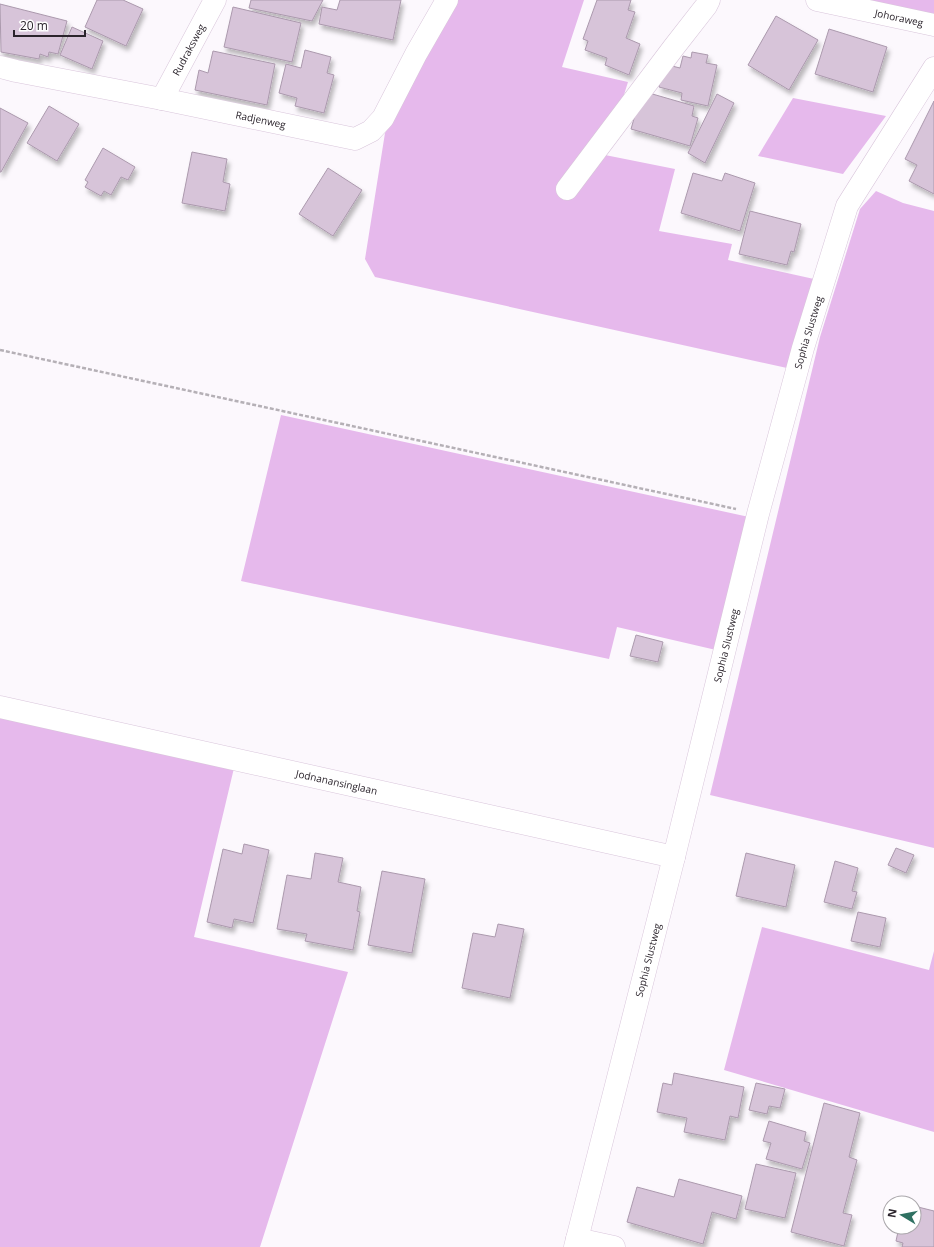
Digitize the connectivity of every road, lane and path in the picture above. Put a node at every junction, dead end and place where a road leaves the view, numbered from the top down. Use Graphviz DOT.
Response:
graph roads {
  1 [pos="215,0"];
  2 [pos="447,0"];
  3 [pos="709,0"];
  4 [pos="817,0"];
  5 [pos="934,25"];
  6 [pos="0,67"];
  7 [pos="934,68"];
  8 [pos="162,99"];
  9 [pos="566,189"];
  10 [pos="0,350"];
  11 [pos="758,514"];
  12 [pos="0,707"];
  13 [pos="674,857"];
  14 [pos="576,1243"];
  15 [pos="614,1247"];
  1 -- 8 [label="street, Rudraksweg"];
  2 -- 8 [label="street, Radjenweg"];
  3 -- 9 [label="street"];
  4 -- 5 [label="street, Johoraweg"];
  6 -- 8 [label="street, Radjenweg"];
  7 -- 11 [label="street, Sophia Slustweg"];
  10 -- 11 [label="path"];
  11 -- 13 [label="street, Sophia Slustweg"];
  12 -- 13 [label="street, Jodnanansinglaan"];
  13 -- 14 [label="street, Sophia Slustweg"];
  14 -- 15 [label="street"];
}
